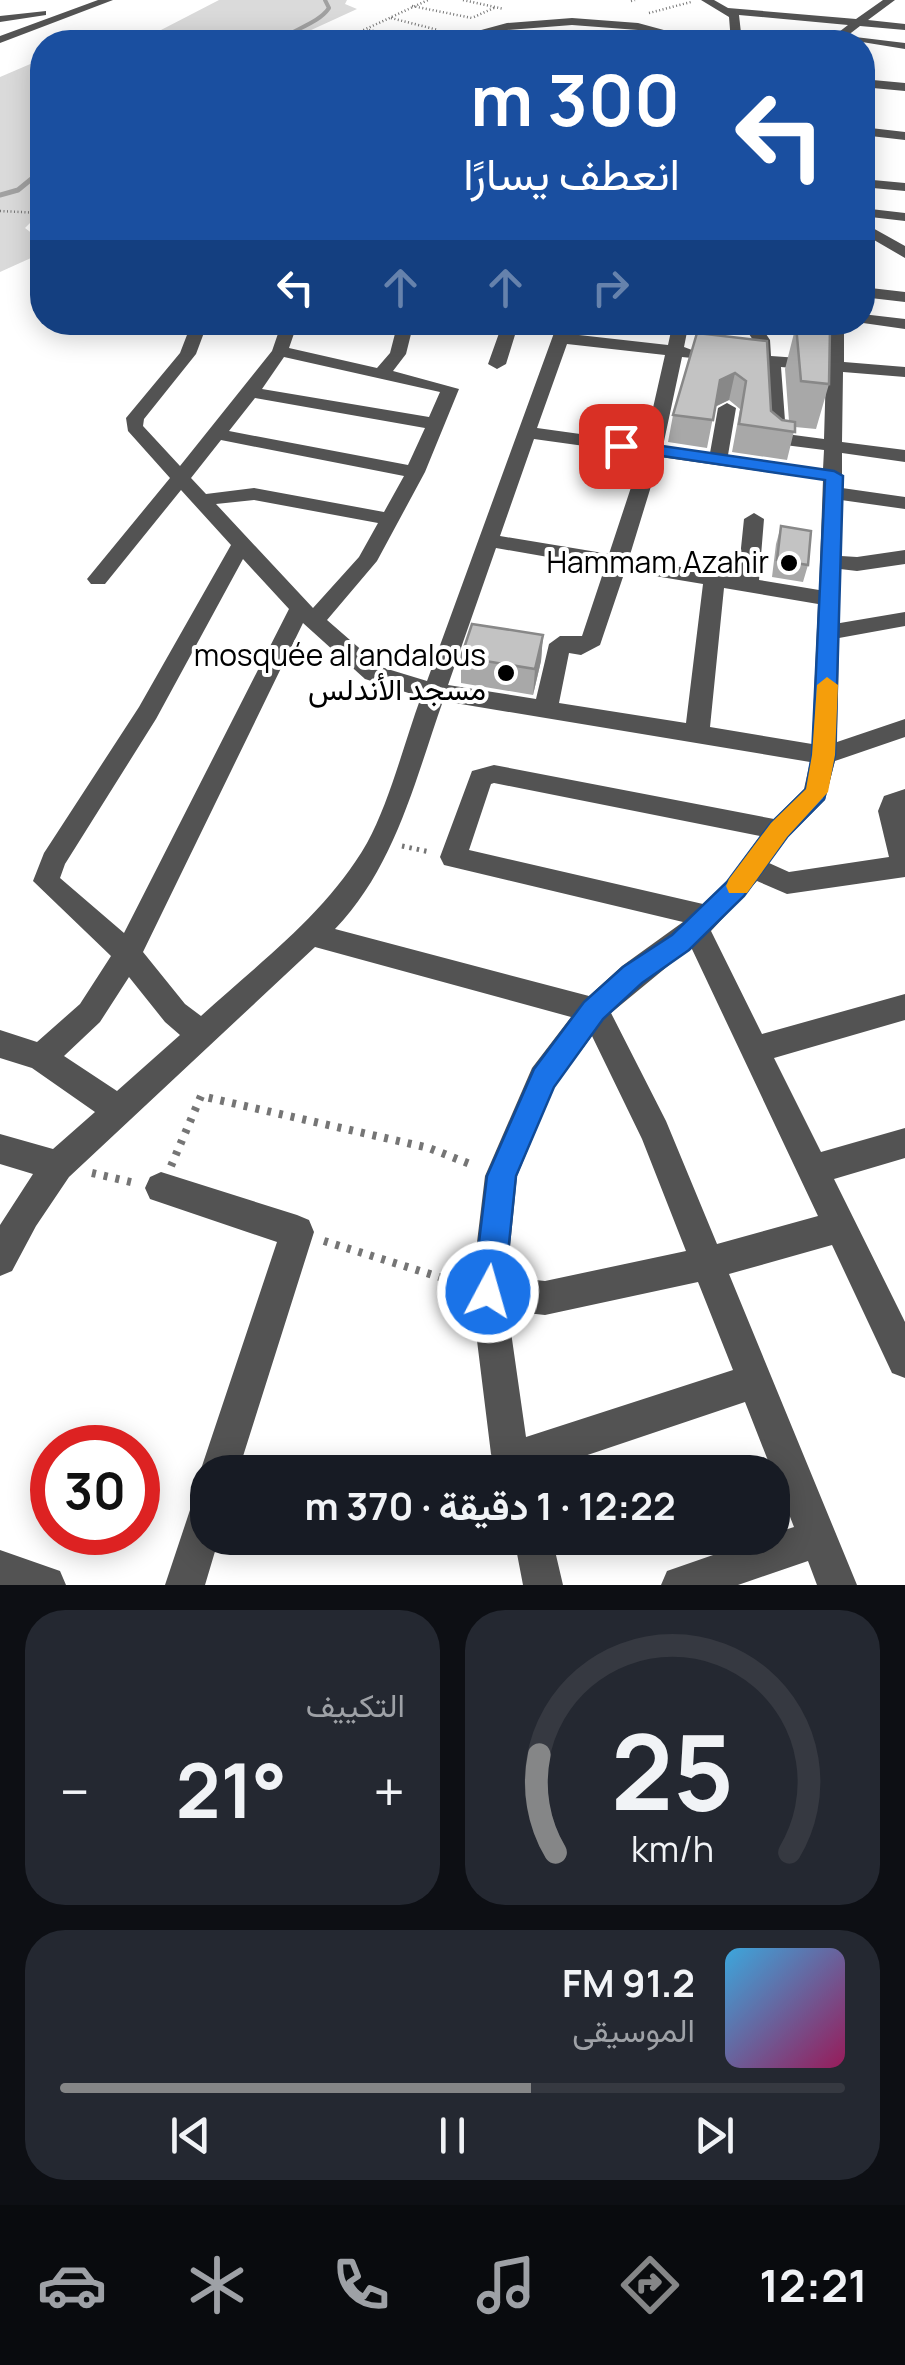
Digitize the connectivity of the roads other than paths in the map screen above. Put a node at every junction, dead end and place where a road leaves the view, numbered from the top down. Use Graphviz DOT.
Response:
graph roads {
  1 [pos="108,0"];
  2 [pos="703,0"];
  3 [pos="887,2"];
  4 [pos="905,4"];
  5 [pos="86,8"];
  6 [pos="729,11"];
  7 [pos="0,19"];
  8 [pos="859,22"];
  9 [pos="905,26"];
  10 [pos="492,30"];
  11 [pos="658,30"];
  12 [pos="736,30"];
  13 [pos="847,30"];
  14 [pos="4,37"];
  15 [pos="905,46"];
  16 [pos="875,48"];
  17 [pos="875,85"];
  18 [pos="905,88"];
  19 [pos="875,133"];
  20 [pos="905,136"];
  21 [pos="875,184"];
  22 [pos="905,187"];
  23 [pos="875,214"];
  24 [pos="905,217"];
  25 [pos="875,234"];
  26 [pos="905,253"];
  27 [pos="875,294"];
  28 [pos="905,297"];
  29 [pos="875,321"];
  30 [pos="905,324"];
  31 [pos="195,335"];
  32 [pos="286,335"];
  33 [pos="403,335"];
  34 [pos="507,335"];
  35 [pos="562,335"];
  36 [pos="590,335"];
  37 [pos="678,335"];
  38 [pos="760,335"];
  39 [pos="835,335"];
  40 [pos="280,351"];
  41 [pos="674,351"];
  42 [pos="766,361"];
  43 [pos="497,364"];
  44 [pos="833,364"];
  45 [pos="905,372"];
  46 [pos="381,374"];
  47 [pos="250,392"];
  48 [pos="727,408"];
  49 [pos="435,424"];
  50 [pos="526,432"];
  51 [pos="218,434"];
  52 [pos="834,446"];
  53 [pos="652,450"];
  54 [pos="905,456"];
  55 [pos="718,459"];
  56 [pos="415,472"];
  57 [pos="180,480"];
  58 [pos="834,484"];
  59 [pos="204,500"];
  60 [pos="905,503"];
  61 [pos="754,518"];
  62 [pos="390,519"];
  63 [pos="487,540"];
  64 [pos="240,546"];
  65 [pos="905,557"];
  66 [pos="829,561"];
  67 [pos="616,562"];
  68 [pos="98,579"];
  69 [pos="714,580"];
  70 [pos="748,585"];
  71 [pos="828,599"];
  72 [pos="307,614"];
  73 [pos="905,619"];
  74 [pos="827,629"];
  75 [pos="436,690"];
  76 [pos="546,708"];
  77 [pos="905,728"];
  78 [pos="697,734"];
  79 [pos="824,755"];
  80 [pos="905,799"];
  81 [pos="779,830"];
  82 [pos="905,866"];
  83 [pos="752,868"];
  84 [pos="702,922"];
  85 [pos="310,934"];
  86 [pos="128,954"];
  87 [pos="905,1008"];
  88 [pos="594,1010"];
  89 [pos="199,1032"];
  90 [pos="0,1044"];
  91 [pos="755,1050"];
  92 [pos="42,1057"];
  93 [pos="118,1110"];
  94 [pos="905,1144"];
  95 [pos="0,1149"];
  96 [pos="58,1166"];
  97 [pos="813,1170"];
  98 [pos="162,1188"];
  99 [pos="840,1226"];
  100 [pos="0,1259"];
  101 [pos="710,1263"];
  102 [pos="488,1292"];
  103 [pos="905,1360"];
  104 [pos="756,1380"];
  105 [pos="225,1455"];
  106 [pos="511,1455"];
  107 [pos="548,1455"];
  108 [pos="818,1538"];
  109 [pos="195,1555"];
  110 [pos="537,1555"];
  111 [pos="0,1570"];
  112 [pos="46,1585"];
  113 [pos="186,1585"];
  114 [pos="543,1585"];
  115 [pos="681,1585"];
  116 [pos="837,1585"];
  1 -- 5 [label="street"];
  2 -- 6 [label="street"];
  3 -- 4 [label="street"];
  3 -- 8 [label="street"];
  5 -- 7 [label="street"];
  5 -- 14 [label="street"];
  6 -- 8 [label="street"];
  6 -- 12 [label="street"];
  8 -- 9 [label="street"];
  8 -- 13 [label="street"];
  10 -- 11 [label="street"];
  15 -- 16 [label="street"];
  17 -- 18 [label="street"];
  19 -- 20 [label="street"];
  21 -- 22 [label="street"];
  23 -- 24 [label="street"];
  25 -- 26 [label="street"];
  27 -- 28 [label="street"];
  29 -- 30 [label="street"];
  31 -- 57 [label="street"];
  32 -- 40 [label="street"];
  33 -- 46 [label="street"];
  34 -- 43 [label="street"];
  35 -- 50 [label="street"];
  36 -- 41 [label="street"];
  37 -- 41 [label="street"];
  38 -- 42 [label="street"];
  39 -- 44 [label="street"];
  40 -- 46 [label="street"];
  40 -- 47 [label="street"];
  41 -- 42 [label="street"];
  41 -- 53 [label="street"];
  42 -- 44 [label="street"];
  42 -- 52 [label="street"];
  44 -- 45 [label="street"];
  44 -- 52 [label="street"];
  46 -- 49 [label="street"];
  47 -- 49 [label="street"];
  47 -- 51 [label="street"];
  48 -- 55 [label="street"];
  49 -- 56 [label="street"];
  50 -- 53 [label="street"];
  50 -- 63 [label="street"];
  51 -- 56 [label="street"];
  51 -- 57 [label="street"];
  52 -- 54 [label="street"];
  52 -- 58 [label="street"];
  53 -- 55 [label="street"];
  53 -- 67 [label="street"];
  55 -- 58 [label="street"];
  56 -- 62 [label="street"];
  57 -- 59 [label="street"];
  57 -- 68 [label="street"];
  58 -- 60 [label="street"];
  58 -- 66 [label="street"];
  59 -- 62 [label="street"];
  59 -- 64 [label="street"];
  61 -- 70 [label="street"];
  62 -- 72 [label="street"];
  63 -- 67 [label="street"];
  63 -- 75 [label="street"];
  64 -- 72 [label="street"];
  64 -- 86 [label="street"];
  65 -- 66 [label="street"];
  66 -- 71 [label="street"];
  67 -- 69 [label="street"];
  67 -- 76 [label="street"];
  69 -- 70 [label="street"];
  69 -- 78 [label="street"];
  70 -- 71 [label="street"];
  71 -- 74 [label="street"];
  72 -- 75 [label="street"];
  72 -- 86 [label="street"];
  73 -- 74 [label="street"];
  74 -- 79 [label="street"];
  75 -- 76 [label="street"];
  75 -- 85 [label="street"];
  76 -- 78 [label="street"];
  77 -- 79 [label="street"];
  78 -- 79 [label="street"];
  79 -- 81 [label="street"];
  80 -- 82 [label="street"];
  81 -- 83 [label="street"];
  81 -- 84 [label="street"];
  82 -- 83 [label="street"];
  83 -- 84 [label="street"];
  84 -- 88 [label="street"];
  84 -- 91 [label="street"];
  85 -- 88 [label="street"];
  85 -- 89 [label="street"];
  86 -- 89 [label="street"];
  86 -- 92 [label="street"];
  87 -- 91 [label="street"];
  88 -- 101 [label="street"];
  88 -- 102 [label="street"];
  89 -- 93 [label="street"];
  90 -- 92 [label="street"];
  91 -- 97 [label="street"];
  92 -- 93 [label="street"];
  93 -- 96 [label="street"];
  94 -- 97 [label="street"];
  95 -- 96 [label="street"];
  96 -- 100 [label="street"];
  97 -- 99 [label="street"];
  98 -- 105 [label="street"];
  99 -- 101 [label="street"];
  99 -- 103 [label="street"];
  101 -- 102 [label="street"];
  101 -- 104 [label="street"];
  102 -- 106 [label="street"];
  104 -- 107 [label="street"];
  104 -- 108 [label="street"];
  108 -- 115 [label="street"];
  108 -- 116 [label="street"];
  109 -- 113 [label="street"];
  110 -- 114 [label="street"];
  111 -- 112 [label="street"];
}
